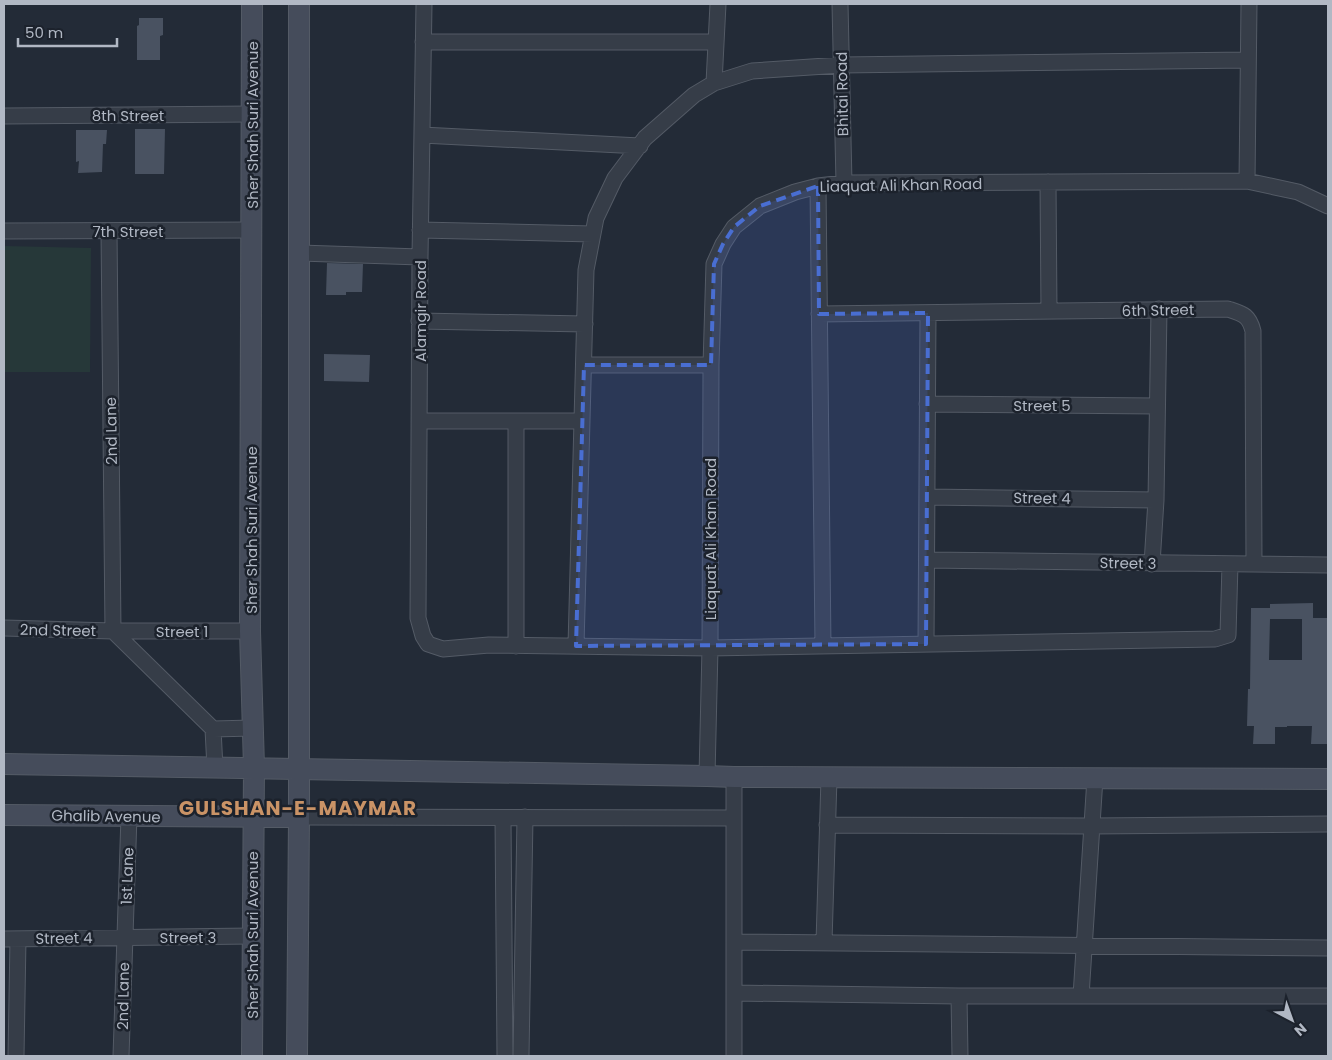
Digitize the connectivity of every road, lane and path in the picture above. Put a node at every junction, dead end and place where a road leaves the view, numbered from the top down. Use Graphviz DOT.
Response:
graph roads {
  1 [pos="252,4"];
  2 [pos="300,4"];
  3 [pos="424,4"];
  4 [pos="718,4"];
  5 [pos="840,4"];
  6 [pos="1249,4"];
  7 [pos="423,42"];
  8 [pos="716,42"];
  9 [pos="1248,60"];
  10 [pos="840,65"];
  11 [pos="714,83"];
  12 [pos="252,114"];
  13 [pos="4,116"];
  14 [pos="422,134"];
  15 [pos="640,146"];
  16 [pos="1247,181"];
  17 [pos="1048,182"];
  18 [pos="844,183"];
  19 [pos="818,186"];
  20 [pos="1328,206"];
  21 [pos="252,230"];
  22 [pos="420,230"];
  23 [pos="4,231"];
  24 [pos="109,231"];
  25 [pos="593,234"];
  26 [pos="300,253"];
  27 [pos="420,257"];
  28 [pos="1160,310"];
  29 [pos="1049,311"];
  30 [pos="928,313"];
  31 [pos="819,314"];
  32 [pos="420,321"];
  33 [pos="585,324"];
  34 [pos="584,365"];
  35 [pos="710,365"];
  36 [pos="927,404"];
  37 [pos="1157,406"];
  38 [pos="419,421"];
  39 [pos="516,421"];
  40 [pos="582,421"];
  41 [pos="928,497"];
  42 [pos="1156,500"];
  43 [pos="928,560"];
  44 [pos="1152,564"];
  45 [pos="1230,564"];
  46 [pos="1254,564"];
  47 [pos="1328,565"];
  48 [pos="4,628"];
  49 [pos="113,631"];
  50 [pos="250,631"];
  51 [pos="926,644"];
  52 [pos="516,646"];
  53 [pos="576,646"];
  54 [pos="823,646"];
  55 [pos="710,648"];
  56 [pos="253,728"];
  57 [pos="213,729"];
  58 [pos="4,764"];
  59 [pos="254,767"];
  60 [pos="215,768"];
  61 [pos="299,769"];
  62 [pos="707,776"];
  63 [pos="734,777"];
  64 [pos="829,778"];
  65 [pos="1094,778"];
  66 [pos="1328,779"];
  67 [pos="4,815"];
  68 [pos="129,816"];
  69 [pos="253,817"];
  70 [pos="299,817"];
  71 [pos="503,818"];
  72 [pos="525,818"];
  73 [pos="734,818"];
  74 [pos="1328,824"];
  75 [pos="828,825"];
  76 [pos="1091,826"];
  77 [pos="252,936"];
  78 [pos="124,937"];
  79 [pos="11,939"];
  80 [pos="734,942"];
  81 [pos="824,942"];
  82 [pos="1083,944"];
  83 [pos="1328,948"];
  84 [pos="734,993"];
  85 [pos="960,996"];
  86 [pos="1081,996"];
  87 [pos="1328,996"];
  88 [pos="16,1056"];
  89 [pos="121,1056"];
  90 [pos="252,1056"];
  91 [pos="297,1056"];
  92 [pos="505,1056"];
  93 [pos="521,1056"];
  94 [pos="734,1056"];
  95 [pos="960,1056"];
  1 -- 12 [label="street, Sher Shah Suri Avenue"];
  2 -- 26 [label="street"];
  3 -- 7 [label="street, Alamgir Road"];
  4 -- 8 [label="street"];
  5 -- 10 [label="street, Bhitai Road"];
  6 -- 9 [label="street"];
  7 -- 8 [label="street"];
  7 -- 14 [label="street, Alamgir Road"];
  8 -- 11 [label="street"];
  9 -- 10 [label="street"];
  9 -- 16 [label="street"];
  10 -- 11 [label="street"];
  10 -- 18 [label="street, Bhitai Road"];
  11 -- 15 [label="street"];
  12 -- 13 [label="street, 8th Street"];
  12 -- 21 [label="street, Sher Shah Suri Avenue"];
  14 -- 15 [label="street"];
  14 -- 22 [label="street, Alamgir Road"];
  15 -- 25 [label="street"];
  16 -- 17 [label="street, Liaquat Ali Khan Road"];
  16 -- 20 [label="street, Liaquat Ali Khan Road"];
  17 -- 18 [label="street, Liaquat Ali Khan Road"];
  17 -- 29 [label="street"];
  18 -- 19 [label="street, Liaquat Ali Khan Road"];
  19 -- 31 [label="street"];
  19 -- 35 [label="street, Liaquat Ali Khan Road"];
  21 -- 24 [label="street, 7th Street"];
  21 -- 50 [label="street, Sher Shah Suri Avenue"];
  22 -- 25 [label="street"];
  22 -- 27 [label="street, Alamgir Road"];
  23 -- 24 [label="street, 7th Street"];
  24 -- 49 [label="street, 2nd Lane"];
  25 -- 33 [label="street"];
  26 -- 27 [label="street"];
  26 -- 61 [label="street"];
  27 -- 32 [label="street, Alamgir Road"];
  28 -- 29 [label="street, 6th Street"];
  28 -- 37 [label="street"];
  28 -- 46 [label="street, 6th Street"];
  29 -- 30 [label="street, 6th Street"];
  30 -- 31 [label="street, 6th Street"];
  30 -- 36 [label="street"];
  31 -- 54 [label="street"];
  32 -- 33 [label="street"];
  32 -- 38 [label="street, Alamgir Road"];
  33 -- 34 [label="street"];
  34 -- 35 [label="street"];
  34 -- 40 [label="street"];
  35 -- 55 [label="street, Liaquat Ali Khan Road"];
  36 -- 37 [label="street, Street 5"];
  36 -- 41 [label="street"];
  37 -- 42 [label="street"];
  38 -- 39 [label="street"];
  38 -- 52 [label="street, Alamgir Road"];
  39 -- 40 [label="street"];
  39 -- 52 [label="street"];
  40 -- 53 [label="street"];
  41 -- 42 [label="street, Street 4"];
  41 -- 43 [label="street"];
  42 -- 44 [label="street"];
  43 -- 44 [label="street, Street 3"];
  43 -- 51 [label="street"];
  44 -- 45 [label="street, Street 3"];
  45 -- 46 [label="street, Street 3"];
  45 -- 51 [label="street"];
  46 -- 47 [label="street, Street 3"];
  48 -- 49 [label="street, 2nd Street"];
  49 -- 50 [label="street, Street 1"];
  49 -- 57 [label="street"];
  50 -- 56 [label="street, Sher Shah Suri Avenue"];
  51 -- 54 [label="street"];
  52 -- 53 [label="street"];
  53 -- 55 [label="street"];
  54 -- 55 [label="street"];
  55 -- 62 [label="street, Liaquat Ali Khan Road"];
  56 -- 57 [label="street"];
  56 -- 59 [label="street, Sher Shah Suri Avenue"];
  57 -- 60 [label="street"];
  58 -- 60 [label="street"];
  59 -- 60 [label="street"];
  59 -- 61 [label="street"];
  59 -- 69 [label="street, Sher Shah Suri Avenue"];
  61 -- 62 [label="street"];
  61 -- 70 [label="street"];
  62 -- 63 [label="street"];
  63 -- 64 [label="street"];
  63 -- 73 [label="street"];
  64 -- 65 [label="street"];
  64 -- 75 [label="street"];
  65 -- 66 [label="street"];
  65 -- 76 [label="street"];
  67 -- 68 [label="street, Ghalib Avenue"];
  68 -- 69 [label="street, Ghalib Avenue"];
  68 -- 78 [label="street, 1st Lane"];
  69 -- 70 [label="street, Ghalib Avenue"];
  69 -- 77 [label="street, Sher Shah Suri Avenue"];
  70 -- 71 [label="street"];
  70 -- 91 [label="street"];
  71 -- 72 [label="street"];
  71 -- 92 [label="street"];
  72 -- 73 [label="street"];
  72 -- 93 [label="street"];
  73 -- 80 [label="street"];
  74 -- 76 [label="street"];
  75 -- 76 [label="street"];
  75 -- 81 [label="street"];
  76 -- 82 [label="street"];
  77 -- 78 [label="street, Street 3"];
  77 -- 90 [label="street, Sher Shah Suri Avenue"];
  78 -- 79 [label="street, Street 4"];
  78 -- 89 [label="street, 2nd Lane"];
  79 -- 88 [label="street"];
  80 -- 81 [label="street"];
  80 -- 84 [label="street"];
  81 -- 82 [label="street"];
  82 -- 83 [label="street"];
  82 -- 86 [label="street"];
  84 -- 85 [label="street"];
  84 -- 94 [label="street"];
  85 -- 86 [label="street"];
  85 -- 95 [label="street"];
  86 -- 87 [label="street"];
}
